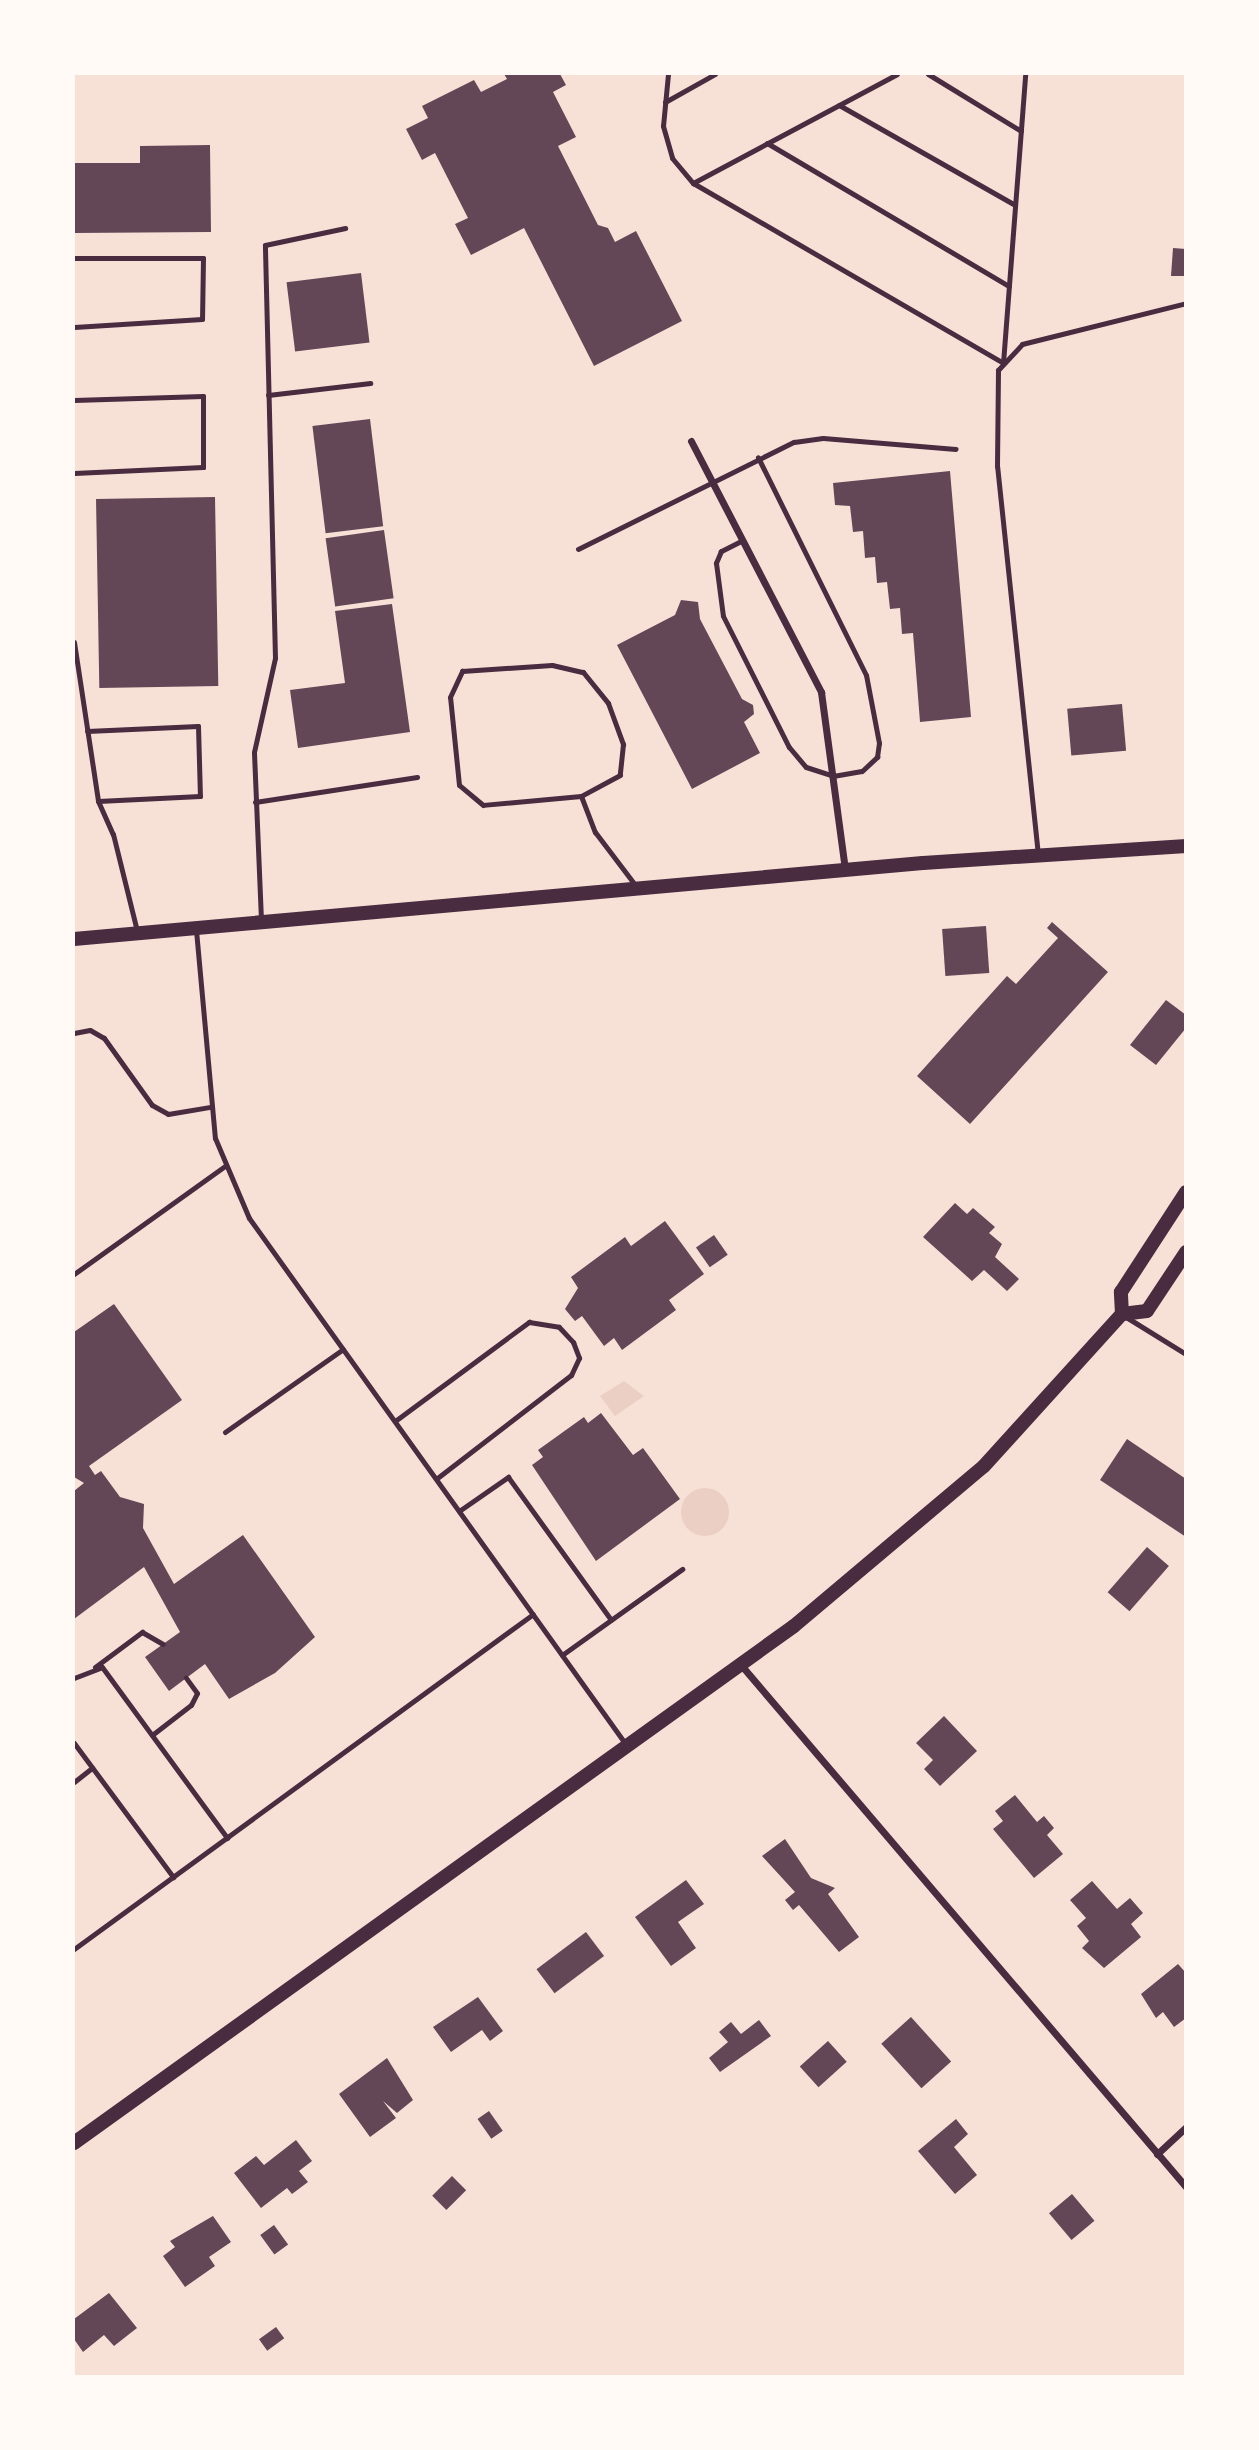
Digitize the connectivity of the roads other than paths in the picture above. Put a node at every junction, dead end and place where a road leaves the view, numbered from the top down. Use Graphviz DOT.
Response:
graph roads {
  1 [pos="668,74"];
  2 [pos="715,74"];
  3 [pos="897,74"];
  4 [pos="928,74"];
  5 [pos="1025,74"];
  6 [pos="665,102"];
  7 [pos="839,104"];
  8 [pos="1021,131"];
  9 [pos="767,143"];
  10 [pos="693,183"];
  11 [pos="1015,205"];
  12 [pos="345,228"];
  13 [pos="74,258"];
  14 [pos="1009,286"];
  15 [pos="1185,303"];
  16 [pos="74,327"];
  17 [pos="1003,363"];
  18 [pos="370,383"];
  19 [pos="268,396"];
  20 [pos="74,400"];
  21 [pos="691,441"];
  22 [pos="956,449"];
  23 [pos="758,457"];
  24 [pos="74,472"];
  25 [pos="712,481"];
  26 [pos="743,540"];
  27 [pos="578,550"];
  28 [pos="74,642"];
  29 [pos="87,731"];
  30 [pos="832,776"];
  31 [pos="418,777"];
  32 [pos="581,796"];
  33 [pos="98,801"];
  34 [pos="255,802"];
  35 [pos="1185,846"];
  36 [pos="1038,855"];
  37 [pos="845,870"];
  38 [pos="638,889"];
  39 [pos="261,923"];
  40 [pos="196,930"];
  41 [pos="138,934"];
  42 [pos="74,939"];
  43 [pos="74,1033"];
  44 [pos="211,1107"];
  45 [pos="225,1166"];
  46 [pos="1185,1192"];
  47 [pos="1185,1252"];
  48 [pos="74,1274"];
  49 [pos="1122,1314"];
  50 [pos="342,1349"];
  51 [pos="1185,1354"];
  52 [pos="395,1421"];
  53 [pos="225,1433"];
  54 [pos="436,1479"];
  55 [pos="459,1511"];
  56 [pos="682,1569"];
  57 [pos="533,1614"];
  58 [pos="611,1620"];
  59 [pos="163,1644"];
  60 [pos="562,1655"];
  61 [pos="741,1665"];
  62 [pos="95,1667"];
  63 [pos="74,1678"];
  64 [pos="187,1678"];
  65 [pos="152,1735"];
  66 [pos="74,1743"];
  67 [pos="629,1748"];
  68 [pos="93,1768"];
  69 [pos="74,1783"];
  70 [pos="227,1838"];
  71 [pos="173,1877"];
  72 [pos="74,1949"];
  73 [pos="1185,2127"];
  74 [pos="74,2143"];
  75 [pos="1157,2154"];
  76 [pos="1185,2187"];
  1 -- 6 [label="lane"];
  2 -- 6 [label="lane"];
  3 -- 7 [label="lane"];
  4 -- 8 [label="lane"];
  5 -- 8 [label="lane"];
  6 -- 10 [label="lane"];
  7 -- 9 [label="lane"];
  7 -- 11 [label="lane"];
  8 -- 11 [label="lane"];
  9 -- 10 [label="lane"];
  9 -- 14 [label="lane"];
  10 -- 17 [label="lane"];
  11 -- 14 [label="lane"];
  12 -- 19 [label="lane"];
  13 -- 16 [label="lane"];
  14 -- 17 [label="lane"];
  15 -- 17 [label="lane"];
  17 -- 36 [label="lane"];
  18 -- 19 [label="lane"];
  19 -- 34 [label="lane"];
  20 -- 24 [label="lane"];
  21 -- 25 [label="street"];
  22 -- 23 [label="lane"];
  23 -- 25 [label="lane"];
  23 -- 30 [label="lane"];
  25 -- 26 [label="street"];
  25 -- 27 [label="lane"];
  26 -- 30 [label="street"];
  26 -- 30 [label="lane"];
  28 -- 29 [label="lane"];
  29 -- 33 [label="lane"];
  29 -- 33 [label="lane"];
  30 -- 37 [label="street"];
  31 -- 34 [label="lane"];
  32 -- 32 [label="lane"];
  32 -- 38 [label="lane"];
  33 -- 41 [label="lane"];
  34 -- 39 [label="lane"];
  35 -- 36 [label="main road"];
  36 -- 37 [label="main road"];
  37 -- 38 [label="main road"];
  38 -- 39 [label="main road"];
  39 -- 40 [label="main road"];
  40 -- 41 [label="main road"];
  40 -- 44 [label="lane"];
  41 -- 42 [label="main road"];
  43 -- 44 [label="lane"];
  44 -- 45 [label="lane"];
  45 -- 48 [label="lane"];
  45 -- 50 [label="lane"];
  46 -- 49 [label="main road"];
  47 -- 49 [label="main road"];
  49 -- 51 [label="lane"];
  49 -- 61 [label="main road"];
  50 -- 52 [label="lane"];
  50 -- 53 [label="lane"];
  52 -- 54 [label="lane"];
  52 -- 54 [label="lane"];
  54 -- 55 [label="lane"];
  55 -- 57 [label="lane"];
  55 -- 58 [label="lane"];
  56 -- 58 [label="lane"];
  57 -- 60 [label="lane"];
  57 -- 70 [label="lane"];
  58 -- 60 [label="lane"];
  59 -- 62 [label="lane"];
  60 -- 67 [label="lane"];
  61 -- 67 [label="main road"];
  61 -- 75 [label="street"];
  62 -- 63 [label="lane"];
  62 -- 65 [label="lane"];
  64 -- 65 [label="lane"];
  65 -- 70 [label="lane"];
  66 -- 68 [label="lane"];
  67 -- 74 [label="main road"];
  68 -- 69 [label="lane"];
  68 -- 71 [label="lane"];
  70 -- 71 [label="lane"];
  71 -- 72 [label="lane"];
  73 -- 75 [label="street"];
  75 -- 76 [label="street"];
}
